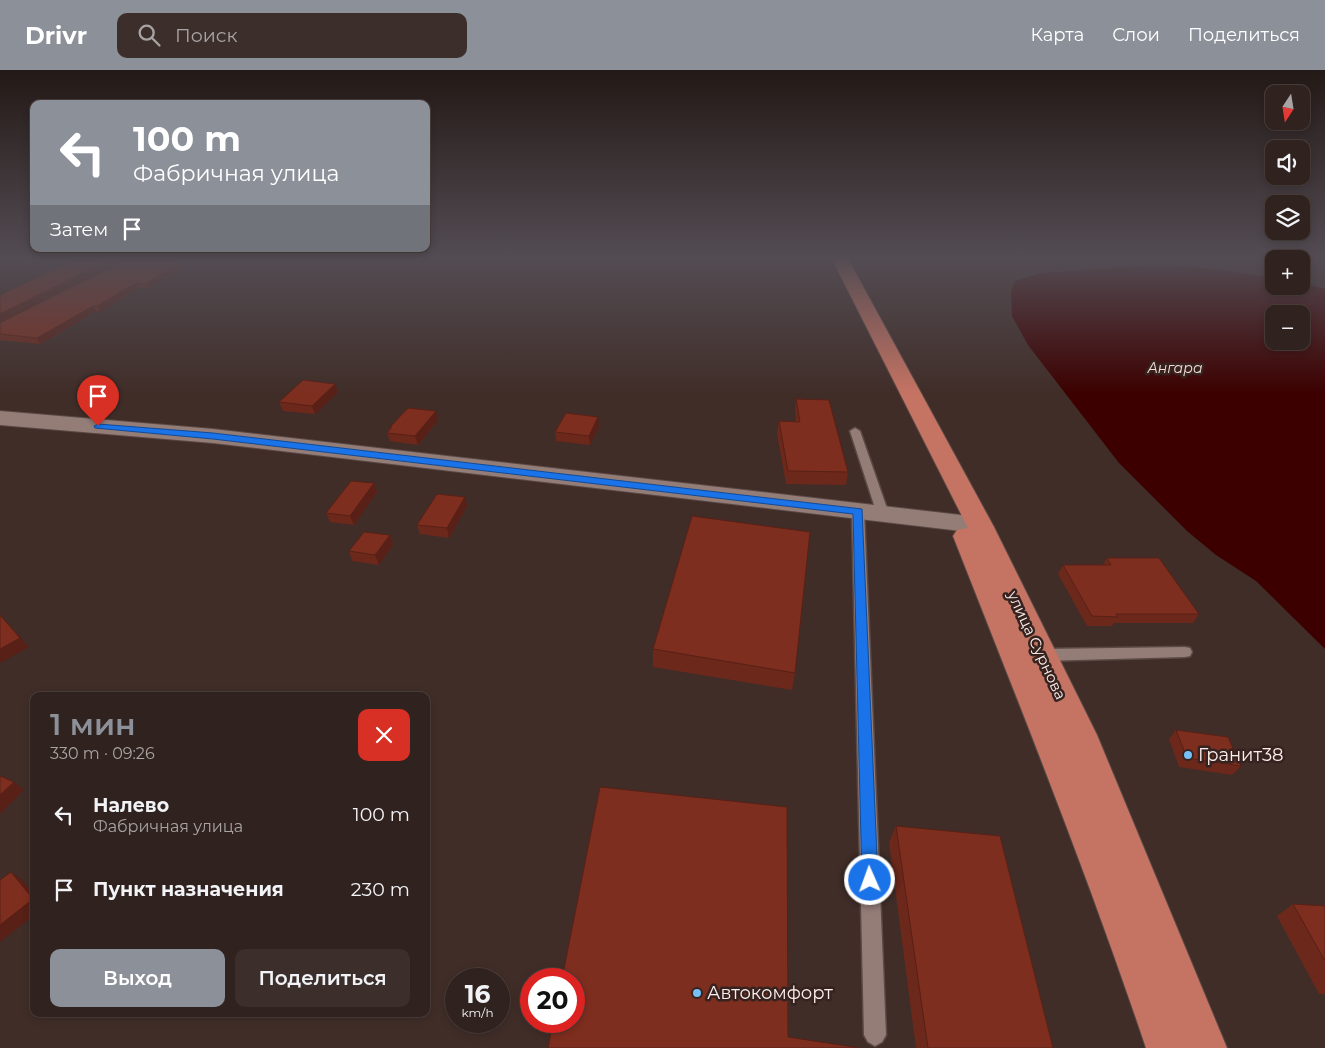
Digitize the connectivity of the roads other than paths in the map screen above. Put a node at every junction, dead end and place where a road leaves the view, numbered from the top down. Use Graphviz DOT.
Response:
graph roads {
  1 [pos="847,303"];
  2 [pos="863,303"];
  3 [pos="0,418"];
  4 [pos="855,431"];
  5 [pos="858,511"];
  6 [pos="883,514"];
  7 [pos="961,523"];
  8 [pos="1185,652"];
  9 [pos="1042,655"];
  10 [pos="875,1034"];
  11 [pos="1170,1048"];
  12 [pos="1203,1048"];
  1 -- 7 [label="main road, улица Сурнова"];
  2 -- 9 [label="main road, улица Сурнова"];
  3 -- 5 [label="street"];
  4 -- 6 [label="lane"];
  5 -- 6 [label="street"];
  5 -- 10 [label="lane"];
  6 -- 7 [label="street"];
  7 -- 11 [label="main road, улица Сурнова"];
  8 -- 9 [label="lane"];
  9 -- 12 [label="main road, улица Сурнова"];
}
